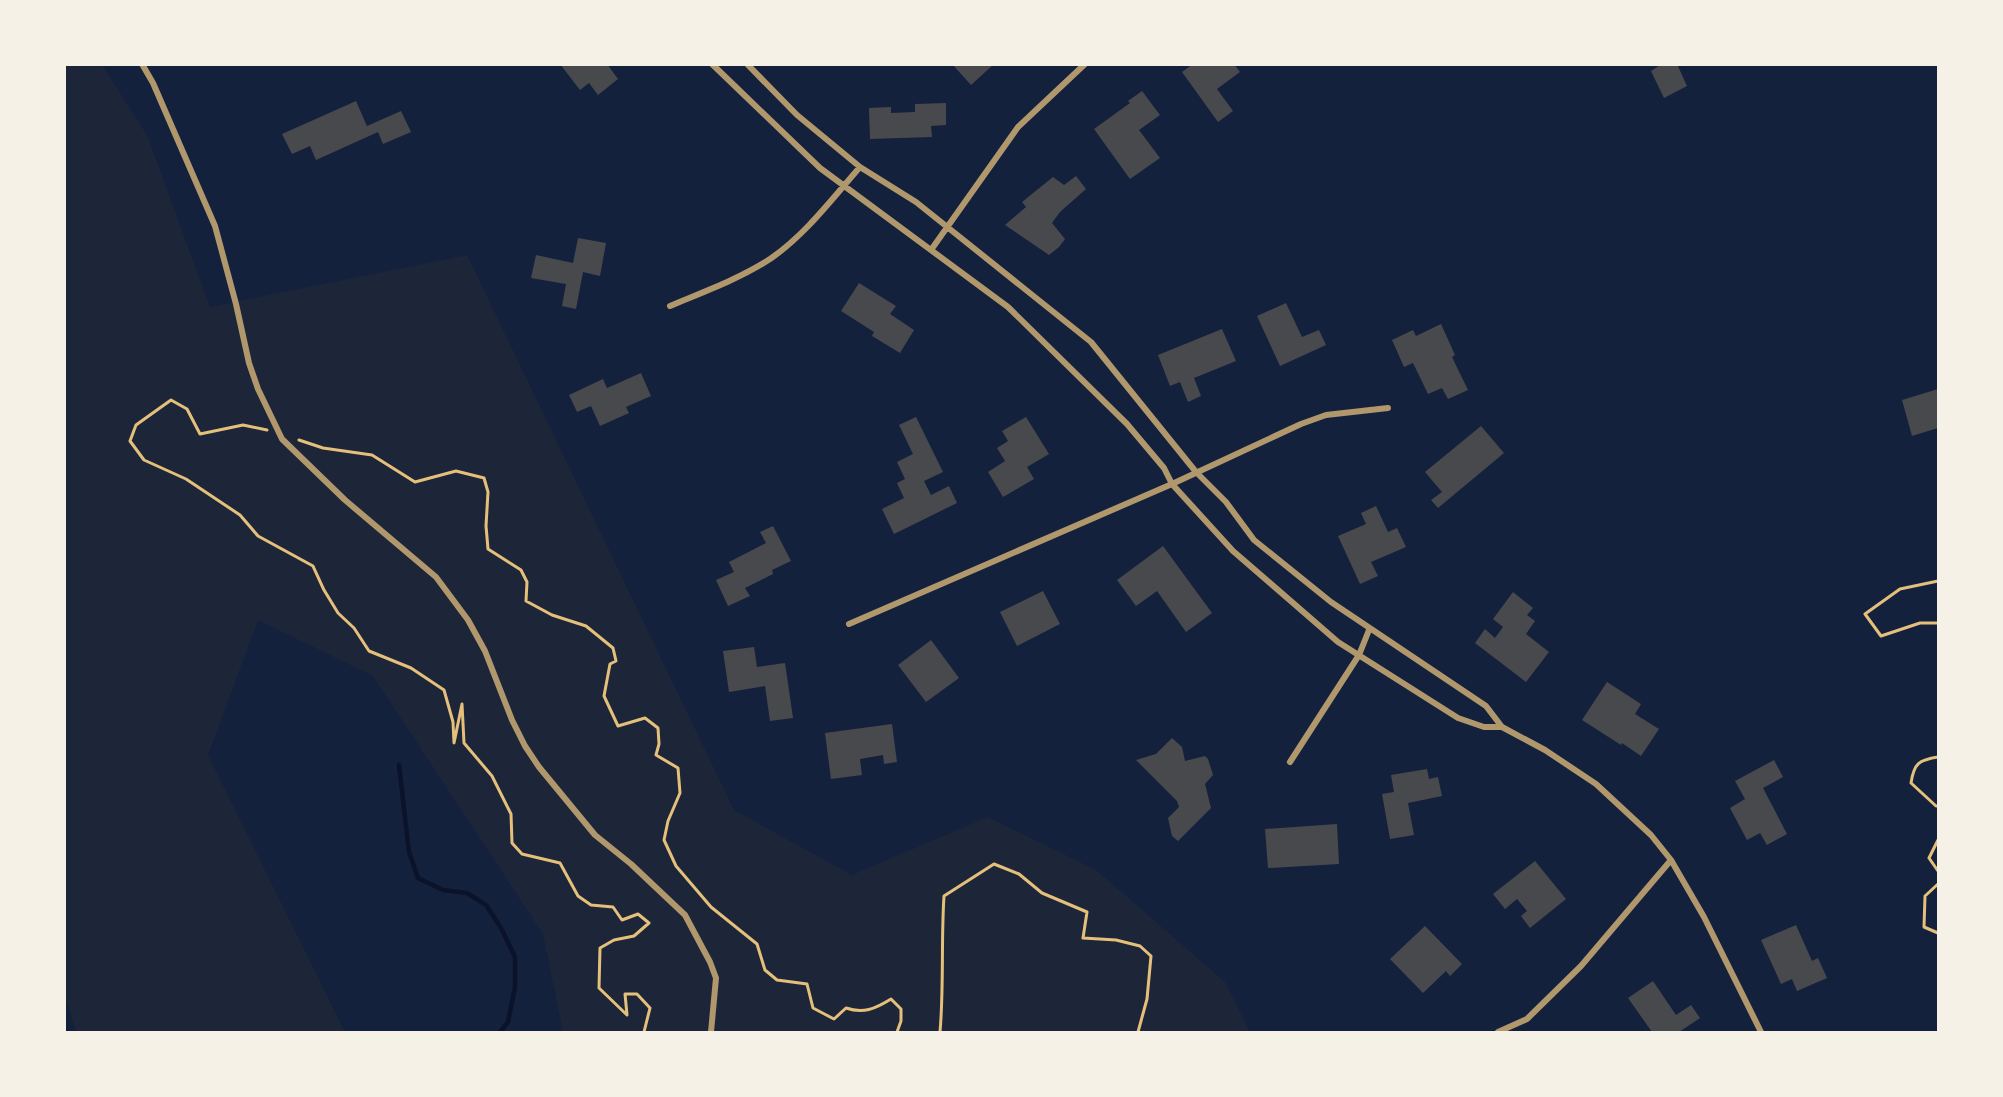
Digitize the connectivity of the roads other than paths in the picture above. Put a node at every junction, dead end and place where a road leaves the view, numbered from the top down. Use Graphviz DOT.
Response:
graph roads {
  1 [pos="142,64"];
  2 [pos="712,64"];
  3 [pos="747,64"];
  4 [pos="1085,64"];
  5 [pos="860,166"];
  6 [pos="843,187"];
  7 [pos="947,228"];
  8 [pos="931,250"];
  9 [pos="670,306"];
  10 [pos="1388,408"];
  11 [pos="1196,472"];
  12 [pos="1172,484"];
  13 [pos="849,624"];
  14 [pos="1370,630"];
  15 [pos="1359,655"];
  16 [pos="1502,727"];
  17 [pos="1290,762"];
  18 [pos="1671,860"];
  19 [pos="711,1032"];
  20 [pos="1498,1032"];
  21 [pos="1761,1032"];
  1 -- 19 [label="street"];
  2 -- 6 [label="street"];
  3 -- 5 [label="street"];
  4 -- 7 [label="street"];
  5 -- 6 [label="street"];
  5 -- 7 [label="street"];
  6 -- 8 [label="street"];
  6 -- 9 [label="street"];
  7 -- 8 [label="street"];
  7 -- 11 [label="street"];
  8 -- 12 [label="street"];
  10 -- 11 [label="street"];
  11 -- 12 [label="street"];
  11 -- 14 [label="street"];
  12 -- 13 [label="street"];
  12 -- 15 [label="street"];
  14 -- 15 [label="street"];
  14 -- 16 [label="street"];
  15 -- 16 [label="street"];
  15 -- 17 [label="street"];
  16 -- 18 [label="street"];
  18 -- 20 [label="street"];
  18 -- 21 [label="street"];
}
